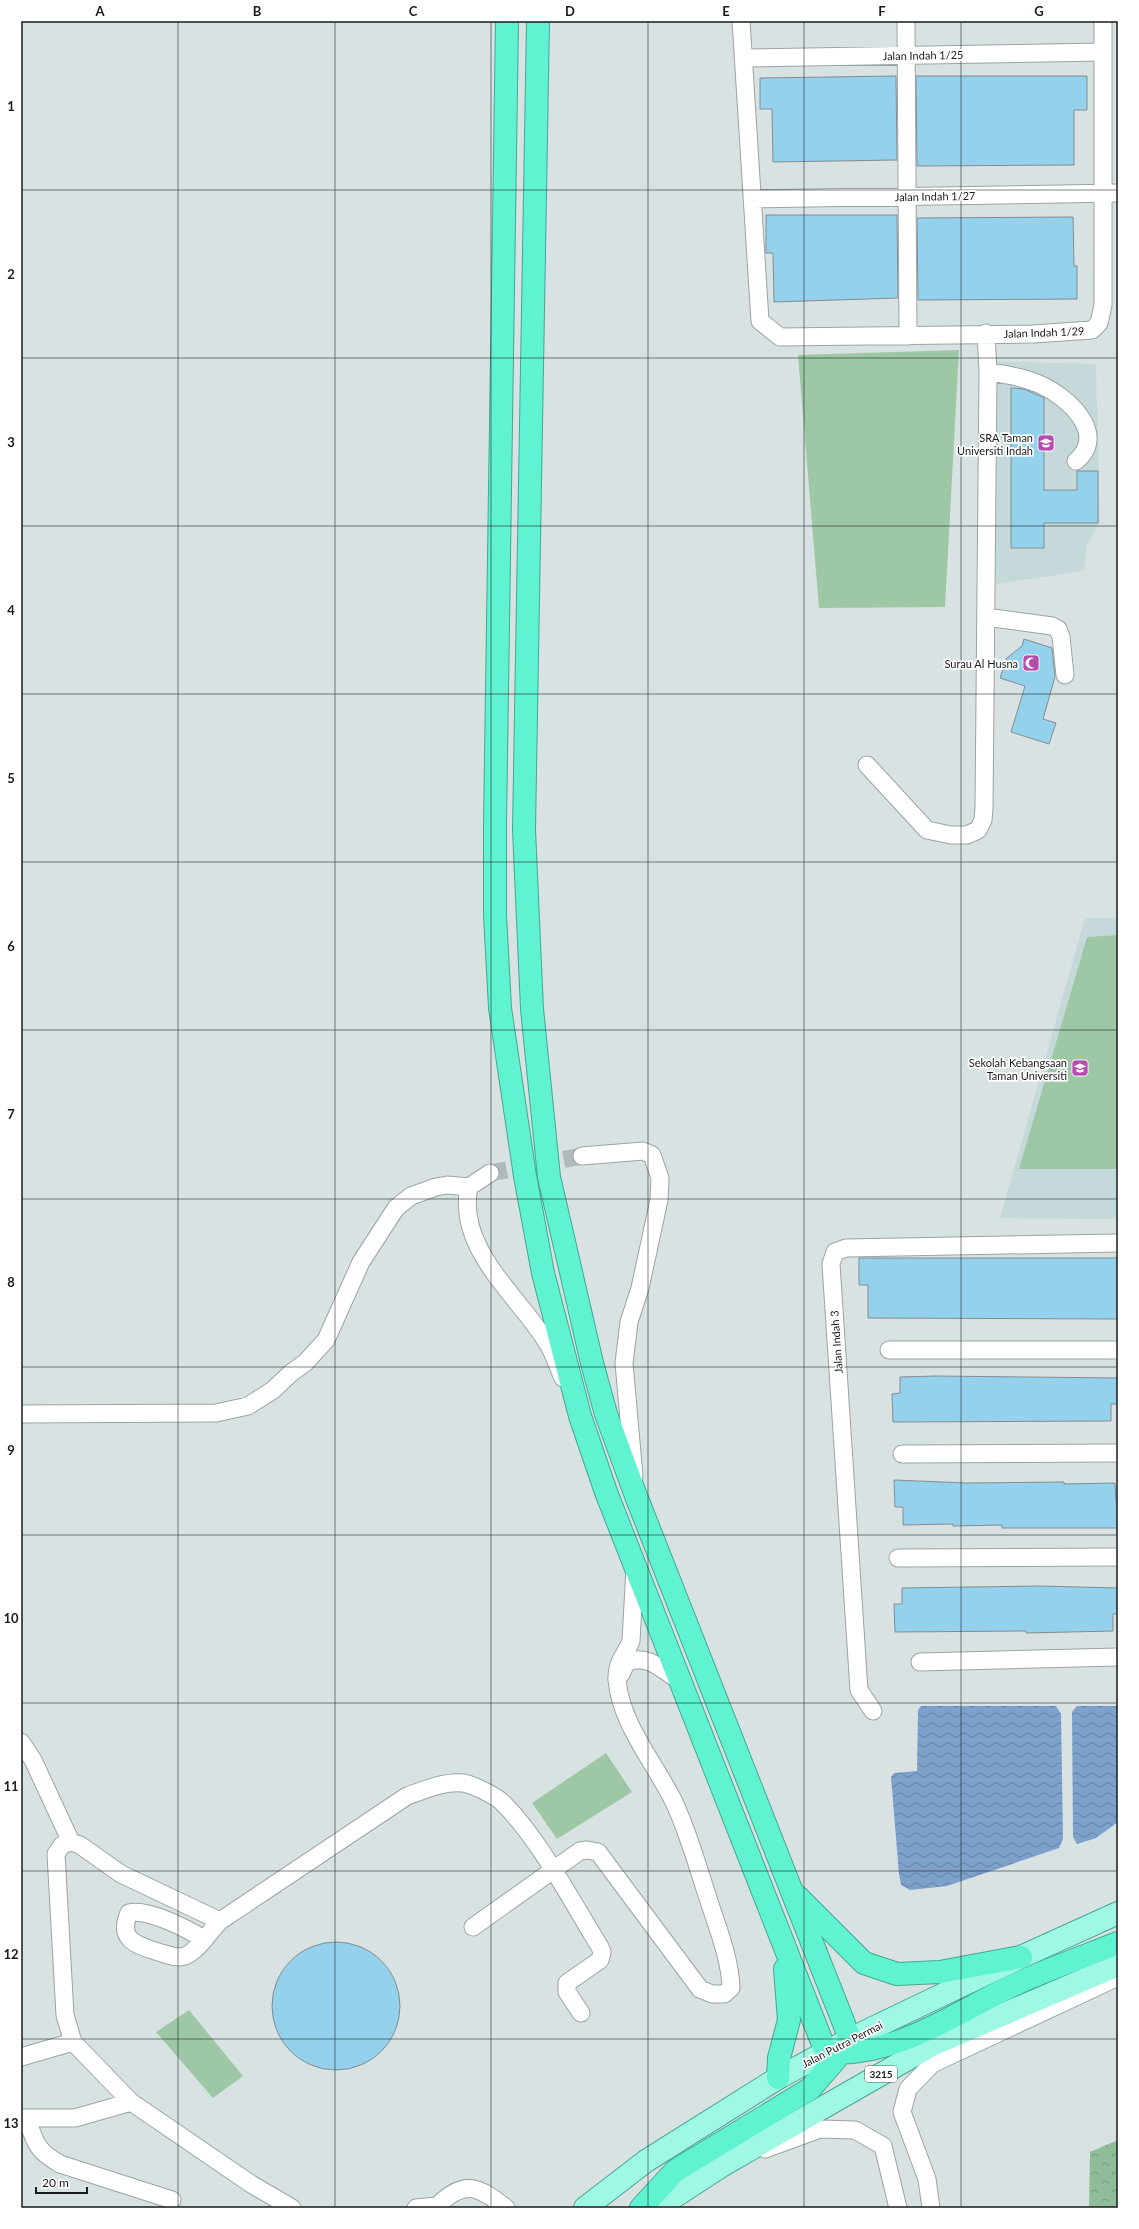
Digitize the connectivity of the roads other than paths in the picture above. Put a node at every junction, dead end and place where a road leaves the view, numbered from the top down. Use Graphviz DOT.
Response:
graph roads {
  1 [pos="508,21"];
  2 [pos="538,21"];
  3 [pos="741,21"];
  4 [pos="906,21"];
  5 [pos="1104,21"];
  6 [pos="1103,52"];
  7 [pos="907,55"];
  8 [pos="743,58"];
  9 [pos="1111,193"];
  10 [pos="907,197"];
  11 [pos="752,200"];
  12 [pos="986,333"];
  13 [pos="908,336"];
  14 [pos="988,372"];
  15 [pos="1076,462"];
  16 [pos="986,617"];
  17 [pos="1065,675"];
  18 [pos="867,766"];
  19 [pos="582,1156"];
  20 [pos="490,1173"];
  21 [pos="469,1187"];
  22 [pos="1118,1242"];
  23 [pos="888,1350"];
  24 [pos="1118,1350"];
  25 [pos="21,1414"];
  26 [pos="580,1416"];
  27 [pos="1118,1453"];
  28 [pos="902,1454"];
  29 [pos="636,1496"];
  30 [pos="1118,1557"];
  31 [pos="898,1558"];
  32 [pos="635,1566"];
  33 [pos="1118,1657"];
  34 [pos="920,1662"];
  35 [pos="617,1679"];
  36 [pos="681,1682"];
  37 [pos="873,1712"];
  38 [pos="21,1742"];
  39 [pos="71,1842"];
  40 [pos="553,1870"];
  41 [pos="790,1889"];
  42 [pos="1118,1913"];
  43 [pos="220,1921"];
  44 [pos="472,1927"];
  45 [pos="203,1940"];
  46 [pos="1118,1943"];
  47 [pos="783,1947"];
  48 [pos="1020,1957"];
  49 [pos="1118,1965"];
  50 [pos="1118,1977"];
  51 [pos="581,2013"];
  52 [pos="73,2042"];
  53 [pos="839,2048"];
  54 [pos="21,2057"];
  55 [pos="778,2078"];
  56 [pos="131,2102"];
  57 [pos="24,2118"];
  58 [pos="723,2165"];
  59 [pos="172,2200"];
  60 [pos="439,2207"];
  61 [pos="292,2208"];
  62 [pos="416,2208"];
  63 [pos="506,2208"];
  64 [pos="585,2208"];
  65 [pos="641,2208"];
  66 [pos="657,2208"];
  67 [pos="898,2208"];
  68 [pos="931,2208"];
  1 -- 26 [label="highway"];
  2 -- 29 [label="highway"];
  3 -- 8 [label="street"];
  4 -- 7 [label="street"];
  5 -- 6 [label="street, Jalan Indah 1/29"];
  6 -- 7 [label="street, Jalan Indah 1/25"];
  6 -- 9 [label="street, Jalan Indah 1/29"];
  7 -- 8 [label="street, Jalan Indah 1/25"];
  7 -- 10 [label="street"];
  8 -- 11 [label="street"];
  9 -- 10 [label="street, Jalan Indah 1/27"];
  9 -- 12 [label="street, Jalan Indah 1/29"];
  10 -- 11 [label="street, Jalan Indah 1/27"];
  10 -- 13 [label="street"];
  11 -- 13 [label="street, Jalan Indah 1/29"];
  12 -- 13 [label="street, Jalan Indah 1/29"];
  12 -- 14 [label="street"];
  14 -- 15 [label="street"];
  14 -- 16 [label="street"];
  16 -- 17 [label="street"];
  16 -- 18 [label="street"];
  19 -- 29 [label="street"];
  20 -- 21 [label="street"];
  21 -- 25 [label="street"];
  21 -- 26 [label="street"];
  22 -- 37 [label="street, Jalan Indah 3"];
  23 -- 24 [label="street"];
  26 -- 32 [label="highway"];
  27 -- 28 [label="street"];
  29 -- 41 [label="highway"];
  30 -- 31 [label="street"];
  32 -- 35 [label="street"];
  32 -- 36 [label="highway"];
  33 -- 34 [label="street"];
  35 -- 36 [label="street"];
  35 -- 40 [label="street"];
  36 -- 47 [label="highway"];
  38 -- 39 [label="street"];
  39 -- 43 [label="street"];
  39 -- 52 [label="street"];
  40 -- 43 [label="street"];
  40 -- 44 [label="street"];
  40 -- 51 [label="street"];
  41 -- 48 [label="highway"];
  41 -- 53 [label="highway"];
  42 -- 48 [label="main road, Jalan Putra Permai"];
  43 -- 45 [label="street"];
  46 -- 53 [label="highway"];
  47 -- 53 [label="highway"];
  47 -- 55 [label="highway"];
  48 -- 53 [label="main road, Jalan Putra Permai"];
  49 -- 58 [label="main road, 3215"];
  50 -- 68 [label="street"];
  52 -- 54 [label="street"];
  52 -- 56 [label="street"];
  53 -- 55 [label="main road, Jalan Putra Permai"];
  53 -- 65 [label="highway"];
  55 -- 64 [label="main road, Jalan Putra Permai"];
  56 -- 57 [label="street"];
  56 -- 61 [label="street"];
  57 -- 59 [label="street"];
  58 -- 66 [label="main road, 3215"];
  58 -- 67 [label="street"];
  60 -- 62 [label="street"];
  60 -- 63 [label="street"];
}
